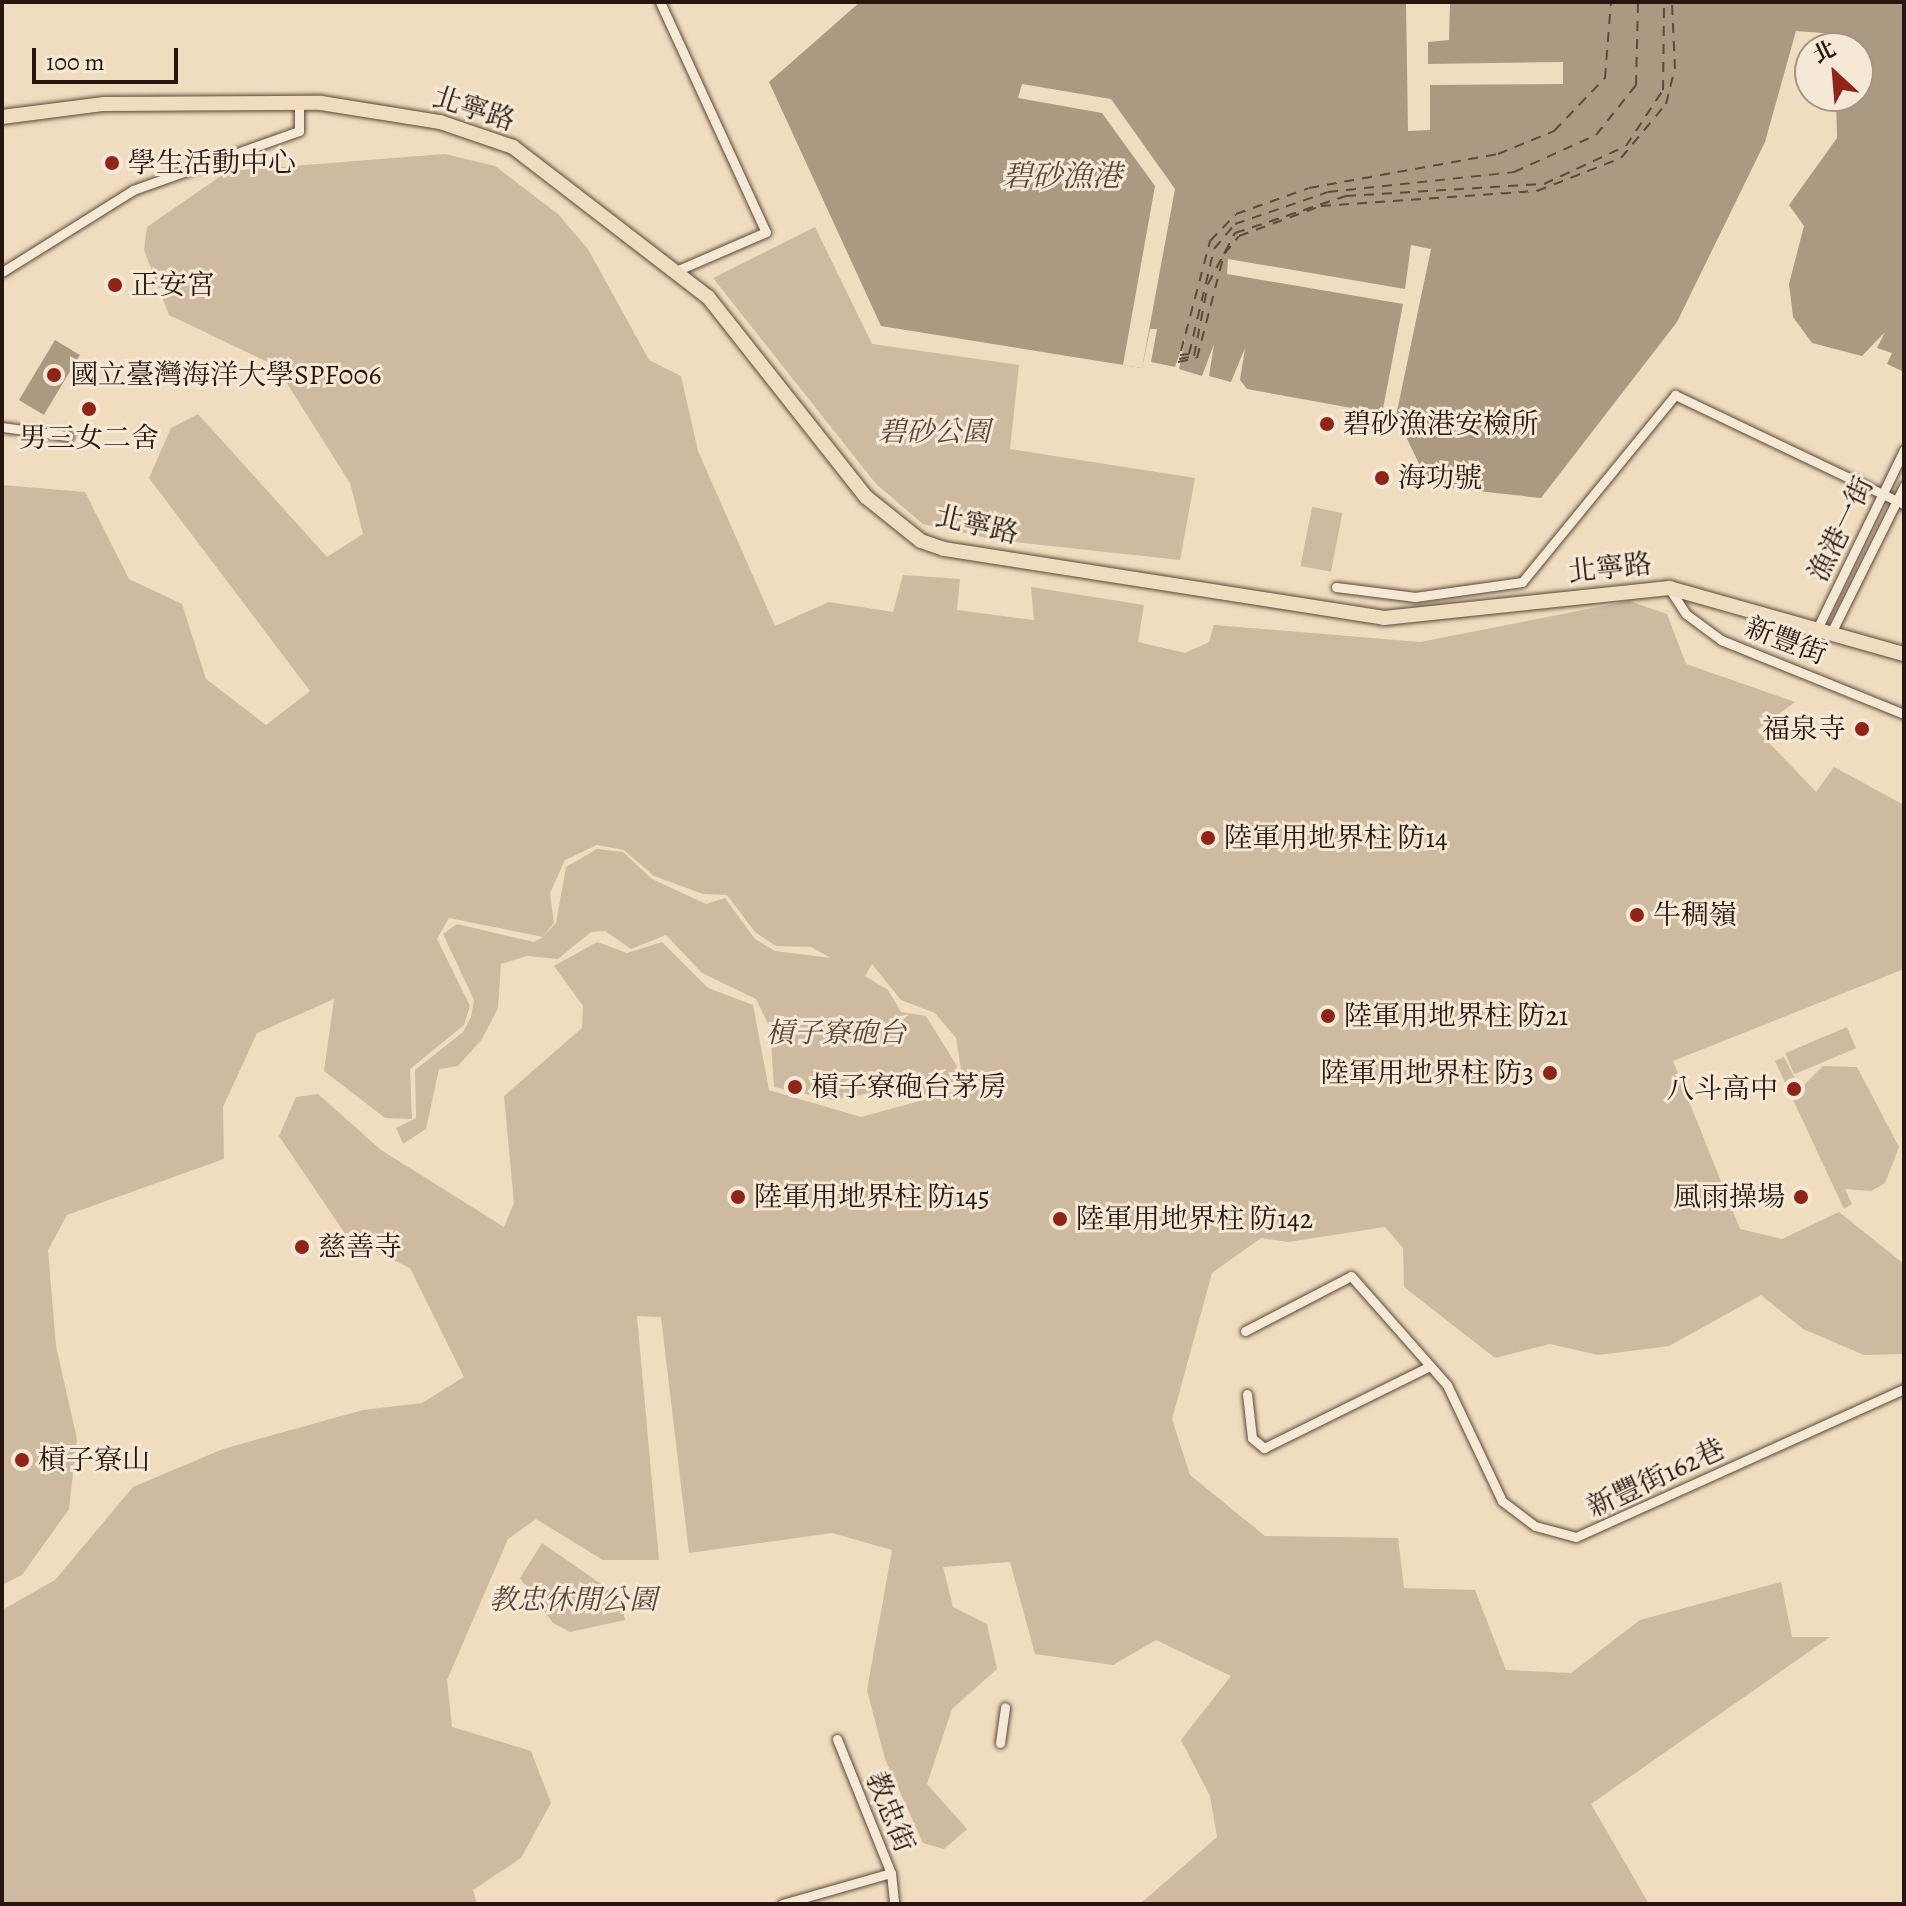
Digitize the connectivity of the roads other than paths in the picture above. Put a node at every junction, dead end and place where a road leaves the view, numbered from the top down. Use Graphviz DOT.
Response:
graph roads {
  1 [pos="660,2"];
  2 [pos="299,103"];
  3 [pos="2,117"];
  4 [pos="678,270"];
  5 [pos="2,272"];
  6 [pos="2,427"];
  7 [pos="68,436"];
  8 [pos="1904,450"];
  9 [pos="1904,486"];
  10 [pos="1881,494"];
  11 [pos="1900,502"];
  12 [pos="1336,587"];
  13 [pos="1669,588"];
  14 [pos="1825,629"];
  15 [pos="1904,654"];
  16 [pos="1904,714"];
  17 [pos="1245,1331"];
  18 [pos="1430,1366"];
  19 [pos="1904,1389"];
  20 [pos="1247,1394"];
  21 [pos="1005,1707"];
  22 [pos="837,1739"];
  23 [pos="1000,1743"];
  24 [pos="891,1873"];
  25 [pos="782,1904"];
  26 [pos="894,1904"];
  1 -- 4 [label="street"];
  2 -- 3 [label="main road, 北寧路"];
  2 -- 4 [label="main road, 北寧路"];
  2 -- 5 [label="street"];
  4 -- 13 [label="main road, 北寧路"];
  6 -- 7 [label="street"];
  8 -- 10 [label="street, 漁港一街"];
  9 -- 11 [label="street, 漁港一街"];
  10 -- 11 [label="street"];
  10 -- 12 [label="street"];
  10 -- 14 [label="street, 漁港一街"];
  11 -- 14 [label="street, 漁港一街"];
  13 -- 14 [label="main road, 北寧路"];
  13 -- 16 [label="street, 新豐街"];
  14 -- 15 [label="main road, 北寧路"];
  17 -- 18 [label="street, 新豐街162巷"];
  18 -- 19 [label="street, 新豐街162巷"];
  18 -- 20 [label="street"];
  21 -- 23 [label="street"];
  22 -- 24 [label="street, 教忠街"];
  24 -- 25 [label="street"];
  24 -- 26 [label="street, 教忠街"];
}
